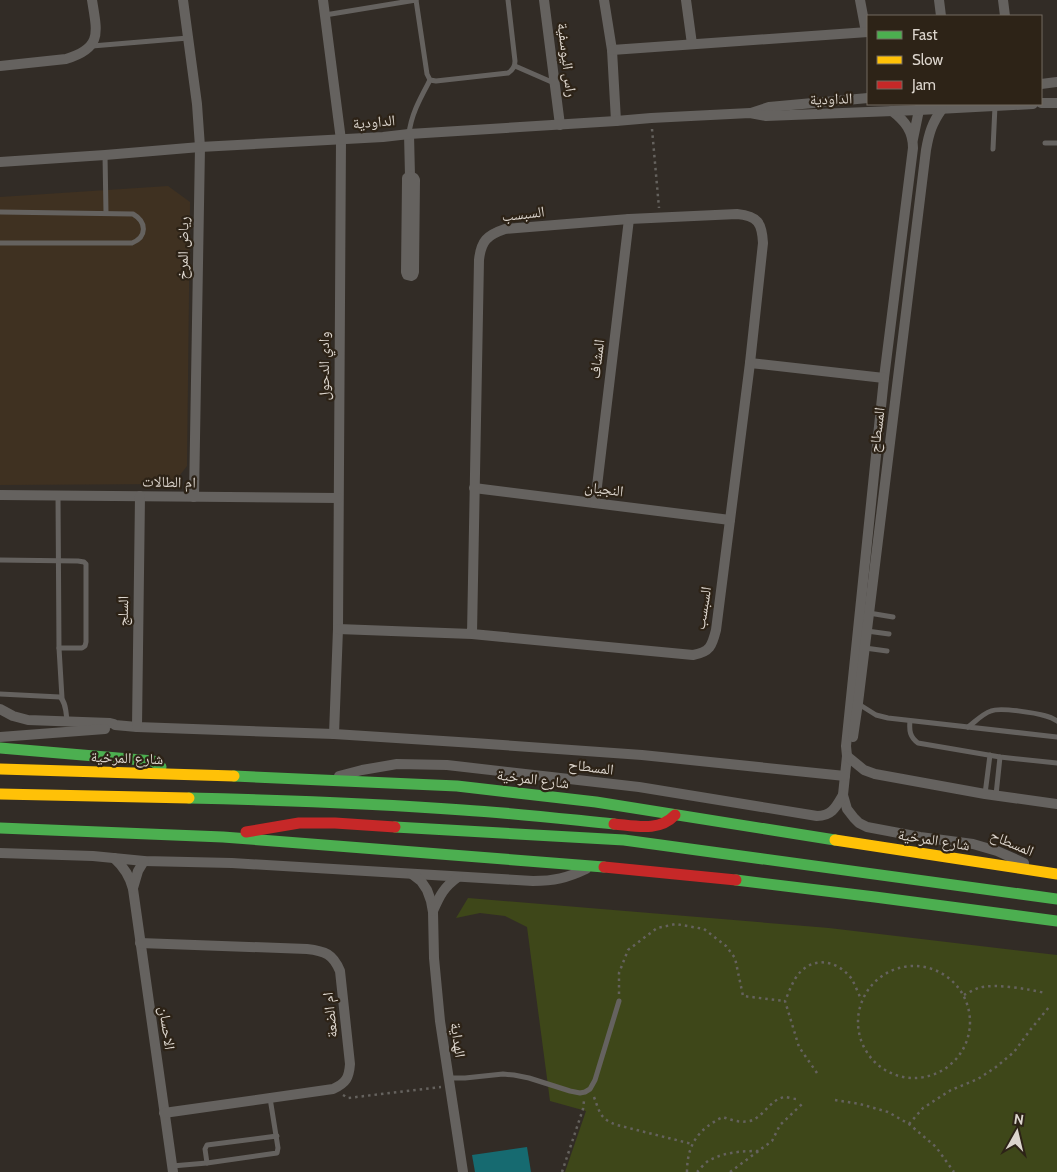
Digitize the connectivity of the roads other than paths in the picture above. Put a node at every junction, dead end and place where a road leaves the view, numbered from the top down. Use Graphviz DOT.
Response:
graph roads {
  1 [pos="92,0"];
  2 [pos="183,0"];
  3 [pos="323,0"];
  4 [pos="416,0"];
  5 [pos="508,0"];
  6 [pos="544,0"];
  7 [pos="604,0"];
  8 [pos="686,0"];
  9 [pos="860,0"];
  10 [pos="939,0"];
  11 [pos="1003,0"];
  12 [pos="325,15"];
  13 [pos="941,15"];
  14 [pos="1005,15"];
  15 [pos="867,32"];
  16 [pos="188,38"];
  17 [pos="692,44"];
  18 [pos="91,46"];
  19 [pos="612,50"];
  20 [pos="0,66"];
  21 [pos="515,66"];
  22 [pos="430,80"];
  23 [pos="1057,82"];
  24 [pos="554,83"];
  25 [pos="1042,84"];
  26 [pos="867,98"];
  27 [pos="1042,103"];
  28 [pos="1057,103"];
  29 [pos="1014,105"];
  30 [pos="995,106"];
  31 [pos="920,107"];
  32 [pos="942,109"];
  33 [pos="892,111"];
  34 [pos="750,113"];
  35 [pos="616,122"];
  36 [pos="560,125"];
  37 [pos="409,134"];
  38 [pos="341,140"];
  39 [pos="913,140"];
  40 [pos="1045,142"];
  41 [pos="1057,143"];
  42 [pos="200,147"];
  43 [pos="993,150"];
  44 [pos="105,155"];
  45 [pos="0,162"];
  46 [pos="0,212"];
  47 [pos="106,213"];
  48 [pos="629,219"];
  49 [pos="410,224"];
  50 [pos="0,242"];
  51 [pos="750,363"];
  52 [pos="884,378"];
  53 [pos="474,488"];
  54 [pos="0,495"];
  55 [pos="58,495"];
  56 [pos="140,496"];
  57 [pos="194,497"];
  58 [pos="338,498"];
  59 [pos="594,503"];
  60 [pos="730,520"];
  61 [pos="0,560"];
  62 [pos="58,561"];
  63 [pos="870,613"];
  64 [pos="893,617"];
  65 [pos="338,629"];
  66 [pos="867,631"];
  67 [pos="472,634"];
  68 [pos="889,634"];
  69 [pos="59,648"];
  70 [pos="865,648"];
  71 [pos="887,651"];
  72 [pos="0,694"];
  73 [pos="62,698"];
  74 [pos="854,703"];
  75 [pos="0,709"];
  76 [pos="910,720"];
  77 [pos="1057,721"];
  78 [pos="67,722"];
  79 [pos="115,725"];
  80 [pos="137,726"];
  81 [pos="968,727"];
  82 [pos="334,734"];
  83 [pos="0,737"];
  84 [pos="1057,737"];
  85 [pos="0,748"];
  86 [pos="990,755"];
  87 [pos="846,756"];
  88 [pos="1000,757"];
  89 [pos="1057,763"];
  90 [pos="0,769"];
  91 [pos="167,774"];
  92 [pos="845,776"];
  93 [pos="325,780"];
  94 [pos="0,794"];
  95 [pos="985,794"];
  96 [pos="843,795"];
  97 [pos="996,796"];
  98 [pos="1057,804"];
  99 [pos="675,815"];
  100 [pos="0,828"];
  101 [pos="223,837"];
  102 [pos="0,853"];
  103 [pos="114,858"];
  104 [pos="144,861"];
  105 [pos="590,866"];
  106 [pos="1038,871"];
  107 [pos="1057,872"];
  108 [pos="412,874"];
  109 [pos="458,877"];
  110 [pos="133,889"];
  111 [pos="1057,899"];
  112 [pos="433,912"];
  113 [pos="1057,921"];
  114 [pos="140,943"];
  115 [pos="619,1001"];
  116 [pos="449,1082"];
  117 [pos="270,1098"];
  118 [pos="164,1113"];
  119 [pos="277,1136"];
  120 [pos="207,1163"];
  121 [pos="172,1169"];
  122 [pos="463,1172"];
  1 -- 18 [label="street"];
  2 -- 16 [label="street, رياض المرخ"];
  3 -- 12 [label="street, وادي الدحول"];
  4 -- 12 [label="lane"];
  4 -- 22 [label="lane"];
  5 -- 21 [label="lane"];
  6 -- 24 [label="street, راس اليوسفية"];
  7 -- 19 [label="street"];
  8 -- 17 [label="street"];
  9 -- 15 [label="street"];
  10 -- 13 [label="street"];
  11 -- 14 [label="street"];
  12 -- 38 [label="street, وادي الدحول"];
  15 -- 17 [label="street"];
  16 -- 18 [label="lane"];
  16 -- 42 [label="street, رياض المرخ"];
  17 -- 19 [label="street"];
  18 -- 20 [label="street"];
  19 -- 35 [label="street"];
  21 -- 22 [label="lane"];
  21 -- 24 [label="lane"];
  22 -- 37 [label="lane"];
  23 -- 25 [label="street"];
  24 -- 36 [label="street, راس اليوسفية"];
  26 -- 34 [label="street, الداودية"];
  27 -- 28 [label="street"];
  29 -- 30 [label="street, الداودية"];
  30 -- 32 [label="street, الداودية"];
  30 -- 43 [label="lane"];
  31 -- 32 [label="street, الداودية"];
  31 -- 33 [label="street, الداودية"];
  31 -- 39 [label="street, المسطاح"];
  32 -- 63 [label="street, المسطاح"];
  33 -- 34 [label="street, الداودية"];
  33 -- 39 [label="street"];
  34 -- 35 [label="street, الداودية"];
  35 -- 36 [label="street, الداودية"];
  36 -- 37 [label="street, الداودية"];
  37 -- 38 [label="street, الداودية"];
  37 -- 49 [label="street"];
  38 -- 42 [label="street, الداودية"];
  38 -- 58 [label="street, وادي الدحول"];
  39 -- 52 [label="street, المسطاح"];
  40 -- 41 [label="lane"];
  42 -- 44 [label="street, الداودية"];
  42 -- 57 [label="street, رياض المرخ"];
  44 -- 45 [label="street, الداودية"];
  44 -- 47 [label="lane"];
  46 -- 47 [label="lane"];
  47 -- 50 [label="lane"];
  48 -- 51 [label="street, السبسب"];
  48 -- 53 [label="street, السبسب"];
  48 -- 59 [label="street, المشاف"];
  51 -- 52 [label="street"];
  51 -- 60 [label="street, السبسب"];
  52 -- 74 [label="street, المسطاح"];
  53 -- 59 [label="street, النجيان"];
  53 -- 67 [label="street, السبسب"];
  54 -- 55 [label="street, ام الطالات"];
  55 -- 56 [label="street, ام الطالات"];
  55 -- 62 [label="lane"];
  56 -- 57 [label="street, ام الطالات"];
  56 -- 80 [label="street, السلج"];
  57 -- 58 [label="street, ام الطالات"];
  58 -- 65 [label="street, وادي الدحول"];
  59 -- 60 [label="street, النجيان"];
  60 -- 67 [label="street, السبسب"];
  61 -- 62 [label="lane"];
  62 -- 69 [label="lane"];
  62 -- 69 [label="lane"];
  63 -- 64 [label="lane"];
  63 -- 66 [label="street, المسطاح"];
  65 -- 67 [label="street, السبسب"];
  65 -- 82 [label="street, وادي الدحول"];
  66 -- 68 [label="lane"];
  66 -- 70 [label="street, المسطاح"];
  69 -- 73 [label="lane"];
  70 -- 71 [label="lane"];
  70 -- 74 [label="street, المسطاح"];
  72 -- 73 [label="lane"];
  73 -- 78 [label="lane"];
  74 -- 76 [label="lane"];
  74 -- 87 [label="street, المسطاح"];
  75 -- 78 [label="street, شارع المرخية"];
  76 -- 81 [label="lane"];
  76 -- 86 [label="lane"];
  77 -- 81 [label="lane"];
  78 -- 79 [label="street, شارع المرخية"];
  79 -- 80 [label="street, شارع المرخية"];
  79 -- 83 [label="street, شارع المرخية"];
  80 -- 82 [label="street, شارع المرخية"];
  81 -- 84 [label="lane"];
  82 -- 92 [label="street, شارع المرخية"];
  85 -- 91 [label="highway"];
  86 -- 88 [label="lane"];
  86 -- 95 [label="lane"];
  87 -- 92 [label="street, المسطاح"];
  87 -- 95 [label="street"];
  88 -- 89 [label="lane"];
  88 -- 97 [label="lane"];
  90 -- 91 [label="highway, شارع المرخية"];
  91 -- 93 [label="highway, شارع المرخية"];
  92 -- 96 [label="street, المسطاح"];
  93 -- 96 [label="street, المسطاح"];
  93 -- 99 [label="highway, شارع المرخية"];
  94 -- 99 [label="highway"];
  95 -- 97 [label="street"];
  96 -- 106 [label="street, المسطاح"];
  97 -- 98 [label="street"];
  99 -- 106 [label="highway, شارع المرخية"];
  100 -- 101 [label="highway"];
  101 -- 105 [label="highway"];
  101 -- 111 [label="highway"];
  102 -- 103 [label="street"];
  103 -- 104 [label="street"];
  103 -- 110 [label="street, الاحسان"];
  104 -- 108 [label="street"];
  104 -- 110 [label="street, الاحسان"];
  105 -- 109 [label="street"];
  105 -- 113 [label="highway"];
  106 -- 107 [label="highway, شارع المرخية"];
  108 -- 109 [label="street"];
  108 -- 112 [label="street, الهداية"];
  109 -- 112 [label="street, الهداية"];
  110 -- 114 [label="street, الاحسان"];
  112 -- 116 [label="street, الهداية"];
  114 -- 117 [label="street, ام الضعة"];
  114 -- 118 [label="street, الاحسان"];
  115 -- 116 [label="lane"];
  116 -- 122 [label="street, الهداية"];
  117 -- 118 [label="street"];
  117 -- 119 [label="lane"];
  118 -- 121 [label="street, الاحسان"];
  119 -- 120 [label="lane"];
  119 -- 120 [label="lane"];
  120 -- 121 [label="lane"];
}
